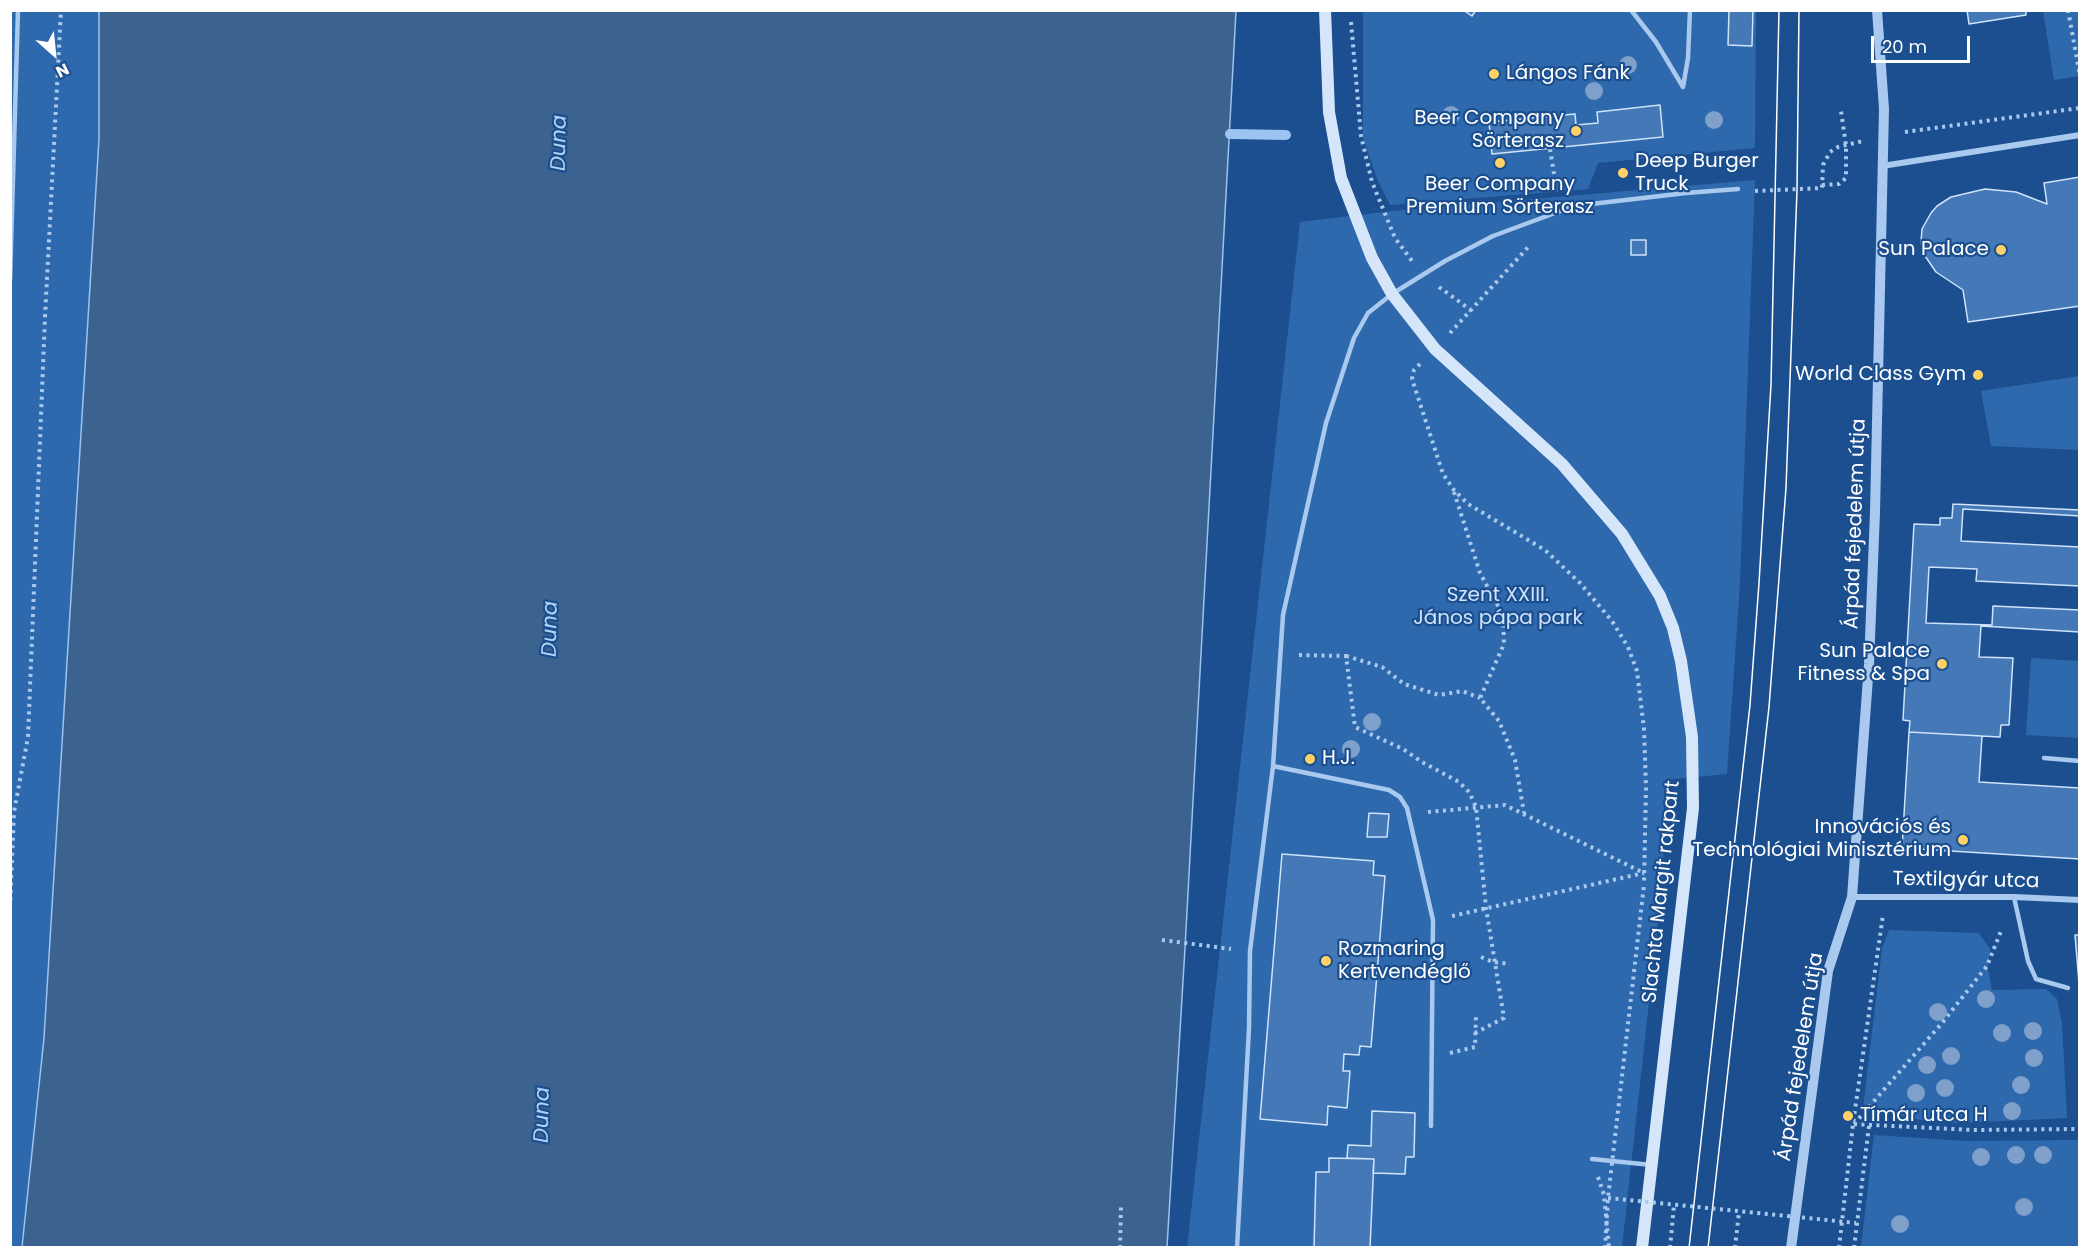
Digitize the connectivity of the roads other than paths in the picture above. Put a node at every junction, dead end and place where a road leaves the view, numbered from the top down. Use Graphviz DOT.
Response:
graph roads {
  1 [pos="18,10"];
  2 [pos="1325,10"];
  3 [pos="1631,10"];
  4 [pos="1690,10"];
  5 [pos="1877,10"];
  6 [pos="2079,135"];
  7 [pos="1882,166"];
  8 [pos="1738,189"];
  9 [pos="10,281"];
  10 [pos="1392,294"];
  11 [pos="2044,758"];
  12 [pos="2079,761"];
  13 [pos="1274,766"];
  14 [pos="1852,897"];
  15 [pos="2014,897"];
  16 [pos="2079,900"];
  17 [pos="2068,988"];
  18 [pos="1431,1126"];
  19 [pos="1592,1159"];
  20 [pos="1652,1165"];
  21 [pos="1237,1248"];
  22 [pos="1642,1248"];
  23 [pos="1791,1248"];
  1 -- 9 [label="lane"];
  2 -- 10 [label="main road, Slachta Margit rakpart"];
  3 -- 4 [label="lane"];
  5 -- 7 [label="street, Árpád fejedelem útja"];
  6 -- 7 [label="street"];
  7 -- 14 [label="street, Árpád fejedelem útja"];
  8 -- 10 [label="lane"];
  10 -- 13 [label="lane"];
  10 -- 20 [label="main road, Slachta Margit rakpart"];
  11 -- 12 [label="lane"];
  13 -- 18 [label="lane"];
  13 -- 21 [label="lane"];
  14 -- 15 [label="street, Textilgyár utca"];
  14 -- 23 [label="street, Árpád fejedelem útja"];
  15 -- 16 [label="street, Textilgyár utca"];
  15 -- 17 [label="lane"];
  19 -- 20 [label="lane"];
  20 -- 22 [label="main road, Slachta Margit rakpart"];
}
